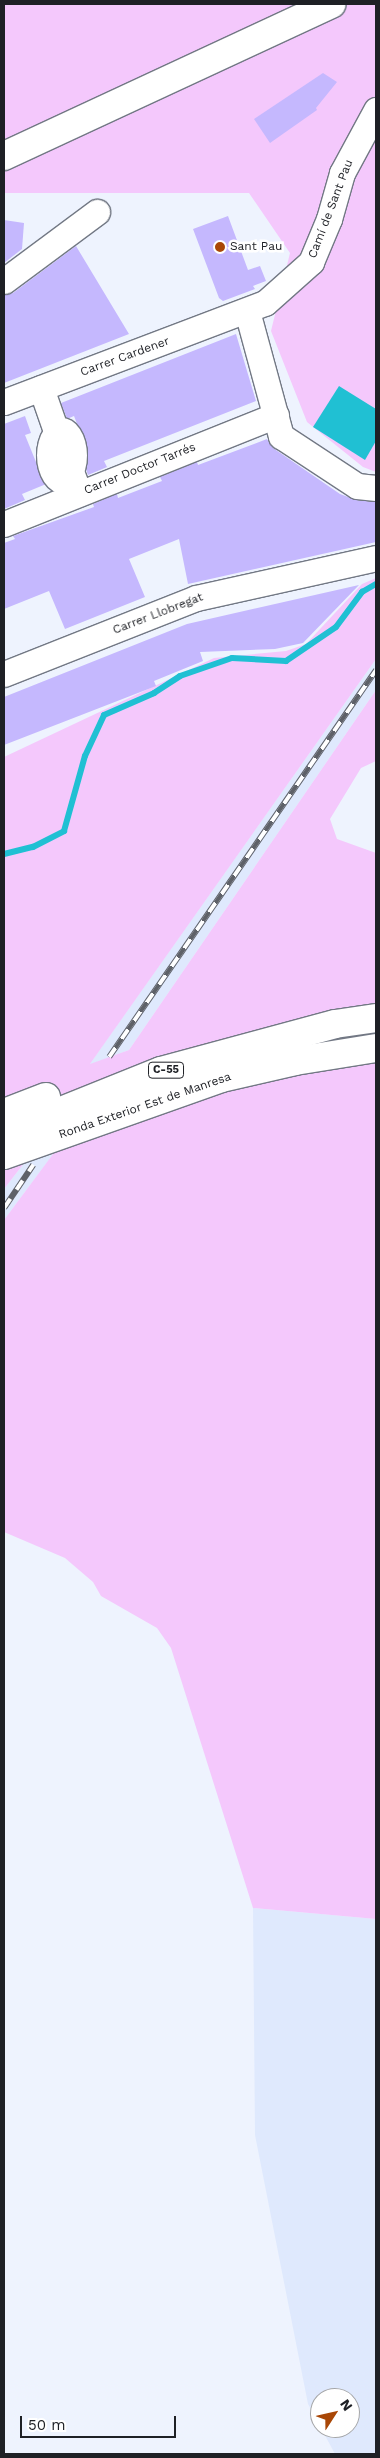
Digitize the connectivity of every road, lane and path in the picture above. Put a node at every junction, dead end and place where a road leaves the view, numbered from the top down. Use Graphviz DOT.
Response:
graph roads {
  1 [pos="331,4"];
  2 [pos="376,110"];
  3 [pos="4,156"];
  4 [pos="97,212"];
  5 [pos="4,281"];
  6 [pos="247,311"];
  7 [pos="41,388"];
  8 [pos="4,402"];
  9 [pos="276,415"];
  10 [pos="376,488"];
  11 [pos="79,494"];
  12 [pos="4,524"];
  13 [pos="376,558"];
  14 [pos="4,674"];
  15 [pos="376,1018"];
  16 [pos="335,1024"];
  17 [pos="376,1048"];
  18 [pos="4,1113"];
  19 [pos="4,1134"];
  20 [pos="4,1155"];
  1 -- 3 [label="main road"];
  2 -- 6 [label="street, Camí de Sant Pau"];
  4 -- 5 [label="street"];
  6 -- 7 [label="street, Carrer Cardener"];
  6 -- 9 [label="street"];
  7 -- 8 [label="street, Carrer Cardener"];
  7 -- 11 [label="street"];
  9 -- 10 [label="street"];
  9 -- 11 [label="street, Carrer Doctor Tarrés"];
  11 -- 12 [label="street, Carrer Doctor Tarrés"];
  13 -- 14 [label="street, Carrer Llobregat"];
  15 -- 16 [label="main road, Ronda Exterior Est de Manresa / C-55"];
  16 -- 18 [label="main road"];
  16 -- 19 [label="main road, Ronda Exterior Est de Manresa / C-55"];
  17 -- 20 [label="main road, Ronda Exterior Est de Manresa / C-55"];
}
